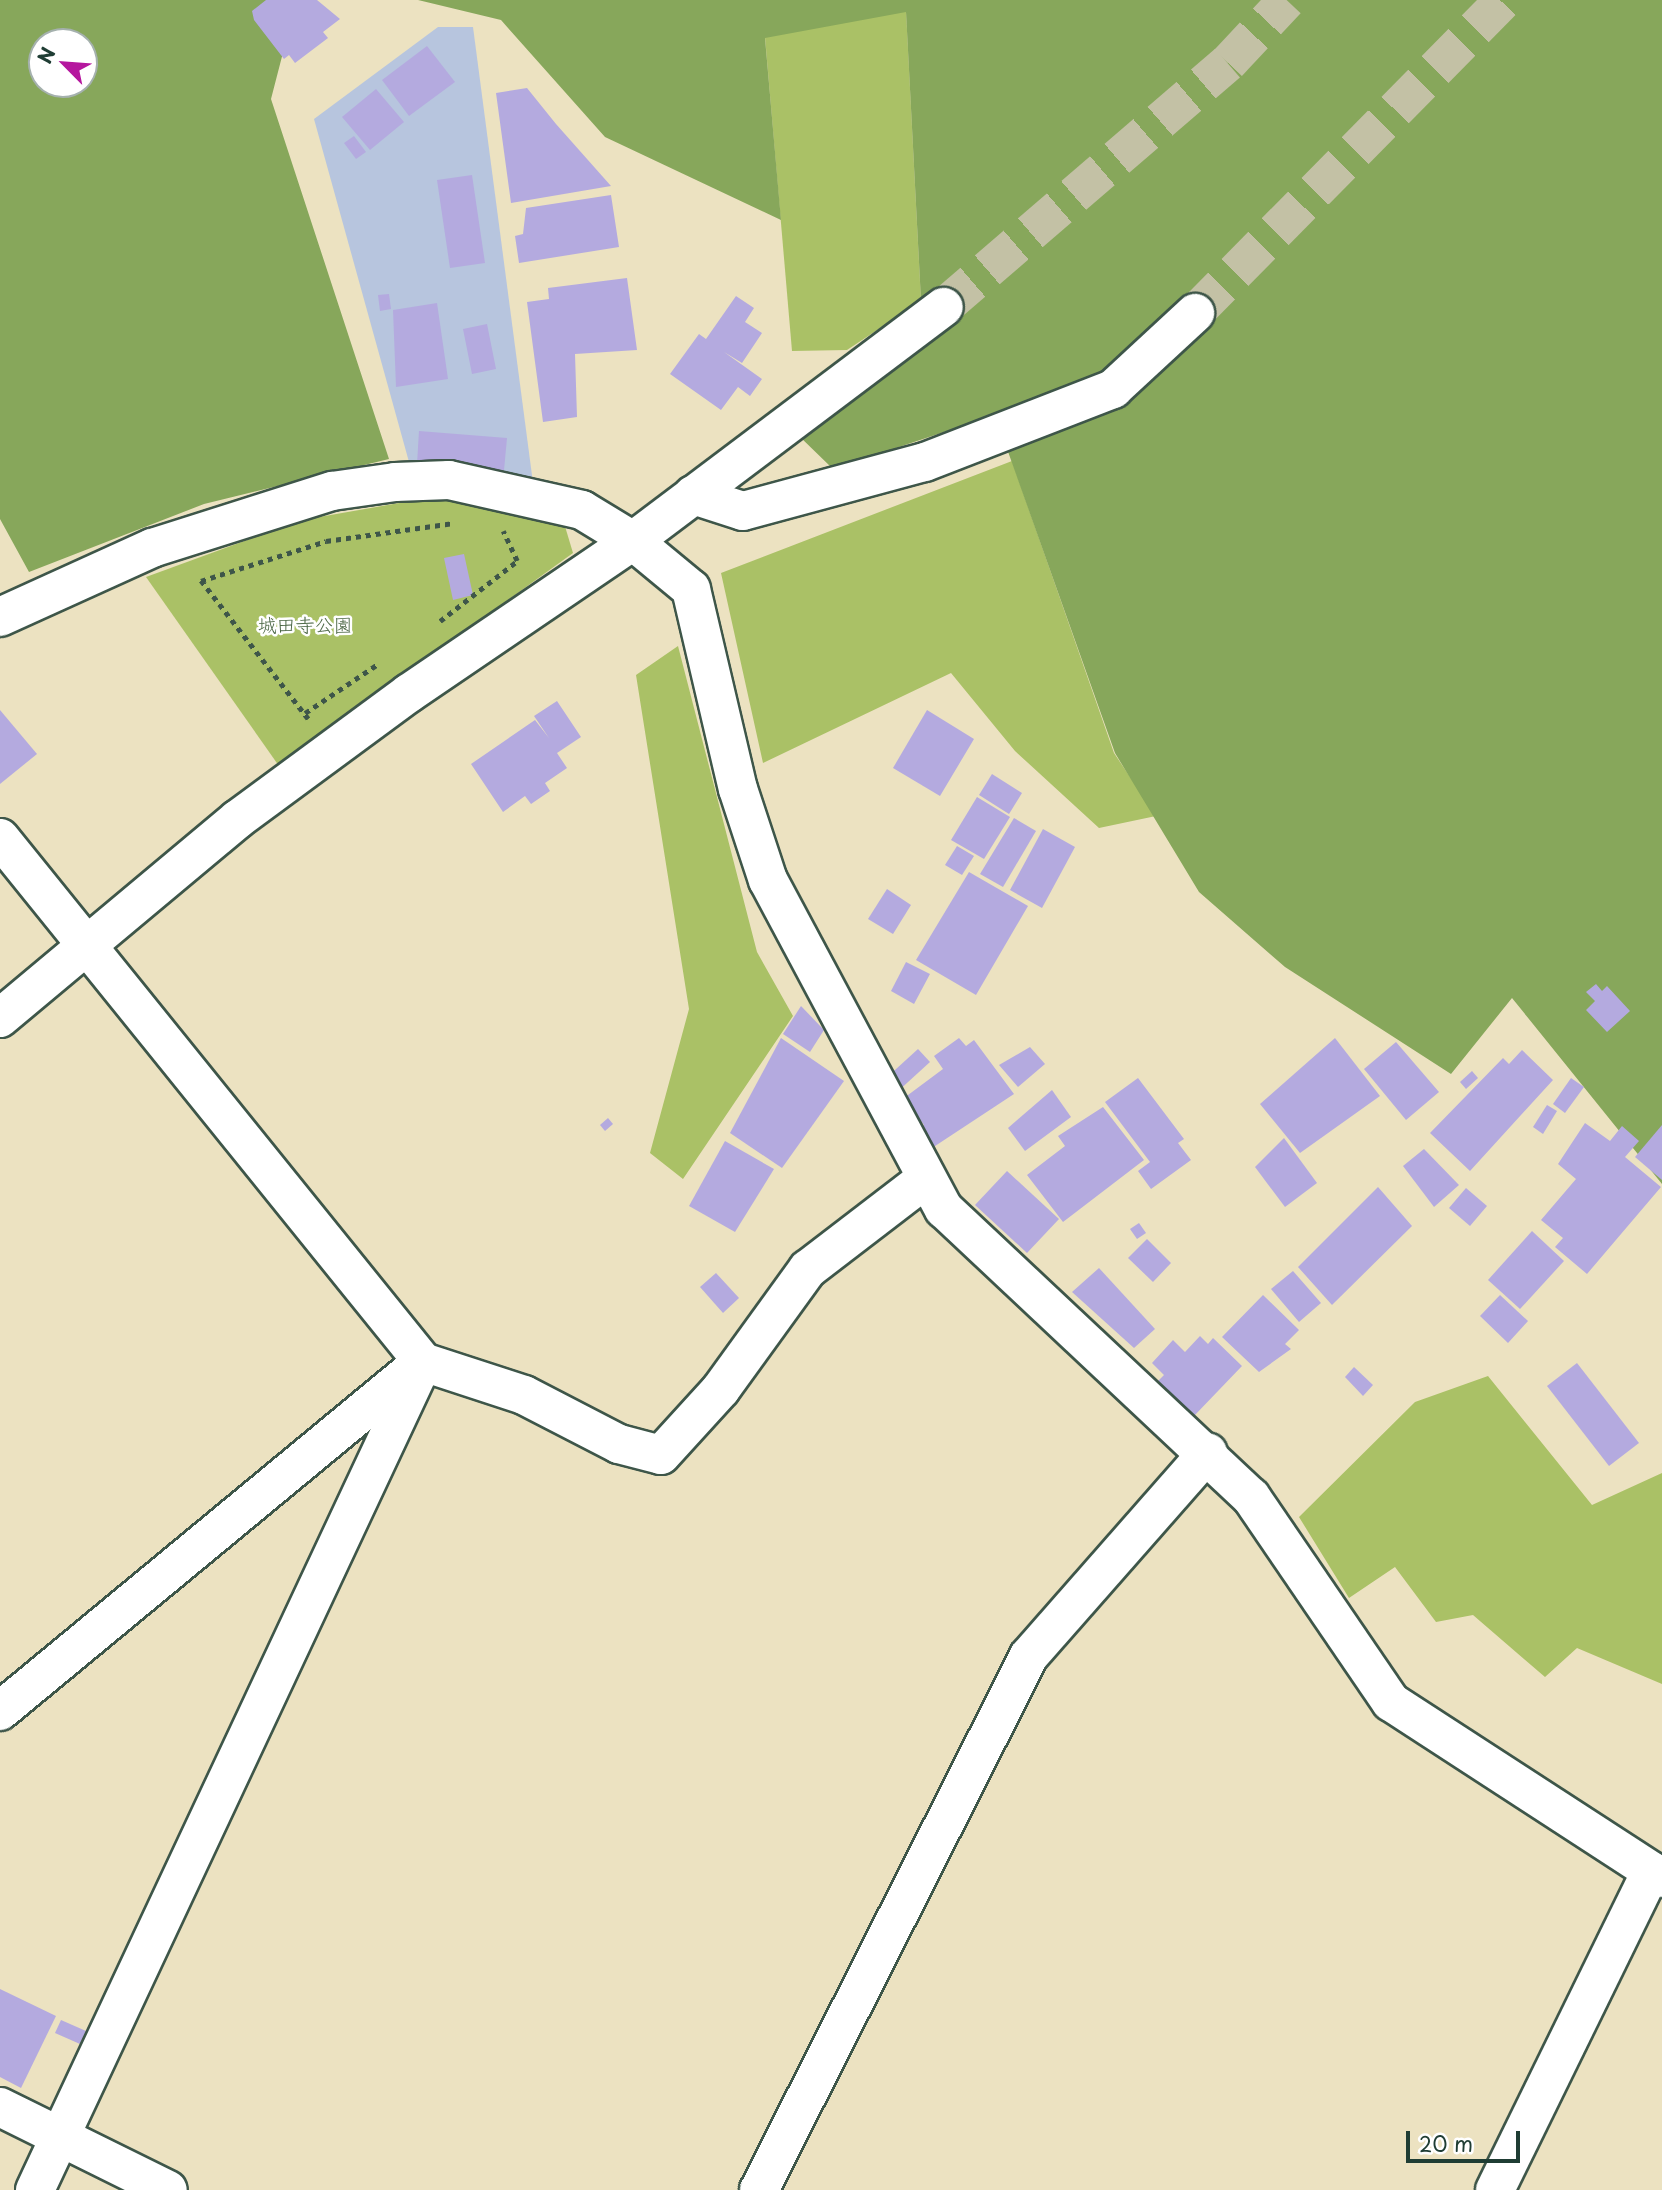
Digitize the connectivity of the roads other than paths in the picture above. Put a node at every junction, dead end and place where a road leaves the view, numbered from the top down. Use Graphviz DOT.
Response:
graph roads {
  1 [pos="944,307"];
  2 [pos="1195,313"];
  3 [pos="693,495"];
  4 [pos="633,541"];
  5 [pos="0,617"];
  6 [pos="0,838"];
  7 [pos="85,948"];
  8 [pos="0,1018"];
  9 [pos="924,1180"];
  10 [pos="423,1362"];
  11 [pos="1208,1452"];
  12 [pos="0,1711"];
  13 [pos="1657,1874"];
  14 [pos="0,2107"];
  15 [pos="61,2138"];
  16 [pos="35,2190"];
  17 [pos="168,2190"];
  18 [pos="759,2190"];
  19 [pos="1495,2190"];
  1 -- 3 [label="street"];
  2 -- 3 [label="street"];
  3 -- 4 [label="street"];
  4 -- 5 [label="street"];
  4 -- 7 [label="street"];
  4 -- 9 [label="street"];
  6 -- 7 [label="street"];
  7 -- 8 [label="street"];
  7 -- 10 [label="street"];
  9 -- 10 [label="street"];
  9 -- 11 [label="street"];
  10 -- 12 [label="street"];
  10 -- 15 [label="street"];
  11 -- 13 [label="street"];
  11 -- 18 [label="street"];
  13 -- 19 [label="street"];
  14 -- 15 [label="street"];
  15 -- 16 [label="street"];
  15 -- 17 [label="street"];
}
